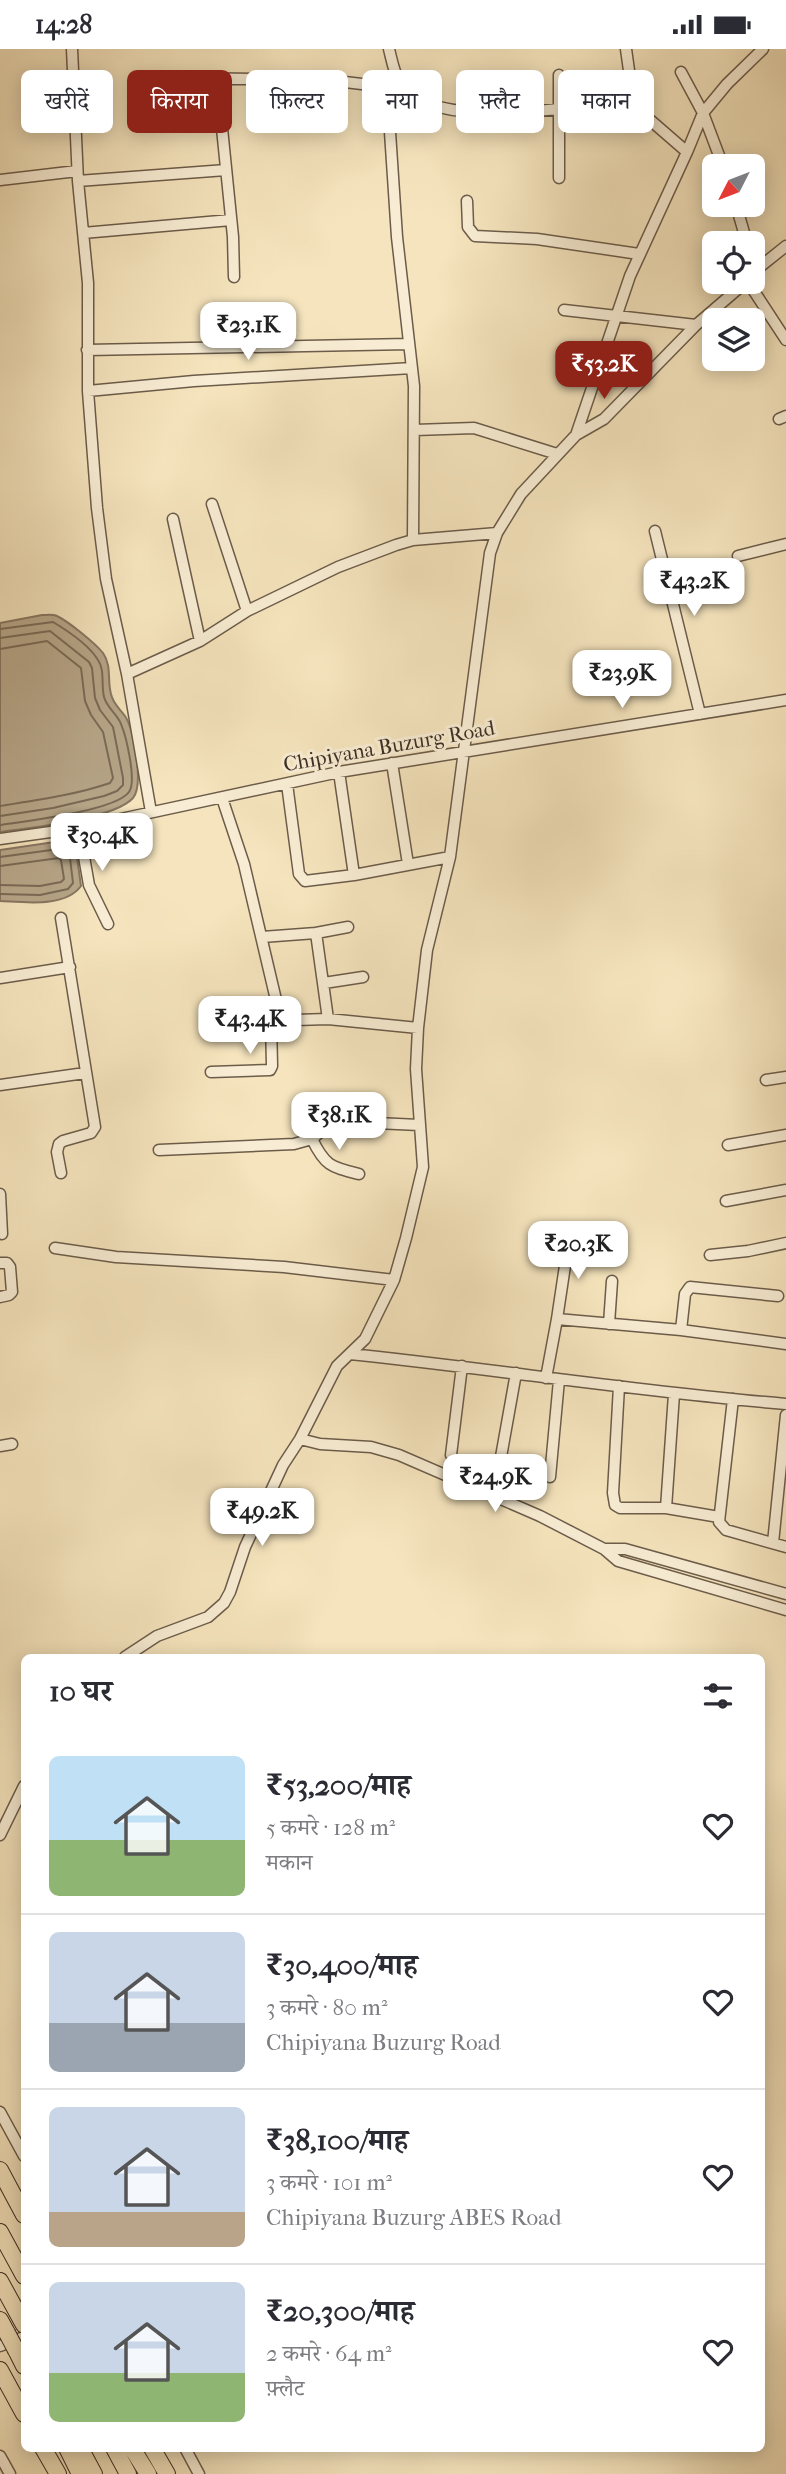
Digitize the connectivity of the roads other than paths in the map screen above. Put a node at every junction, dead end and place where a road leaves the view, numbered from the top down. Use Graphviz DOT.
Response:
graph roads {
  1 [pos="72,49"];
  2 [pos="389,49"];
  3 [pos="626,49"];
  4 [pos="764,49"];
  5 [pos="395,70"];
  6 [pos="629,70"];
  7 [pos="681,72"];
  8 [pos="232,79"];
  9 [pos="362,84"];
  10 [pos="442,106"];
  11 [pos="558,111"];
  12 [pos="703,113"];
  13 [pos="654,123"];
  14 [pos="222,133"];
  15 [pos="390,133"];
  16 [pos="558,133"];
  17 [pos="687,152"];
  18 [pos="718,154"];
  19 [pos="226,170"];
  20 [pos="78,176"];
  21 [pos="559,179"];
  22 [pos="0,180"];
  23 [pos="467,201"];
  24 [pos="231,221"];
  25 [pos="83,233"];
  26 [pos="786,246"];
  27 [pos="639,254"];
  28 [pos="765,260"];
  29 [pos="234,277"];
  30 [pos="733,294"];
  31 [pos="755,294"];
  32 [pos="564,310"];
  33 [pos="615,315"];
  34 [pos="696,325"];
  35 [pos="786,340"];
  36 [pos="409,344"];
  37 [pos="88,350"];
  38 [pos="412,368"];
  39 [pos="88,391"];
  40 [pos="415,430"];
  41 [pos="576,435"];
  42 [pos="557,454"];
  43 [pos="212,504"];
  44 [pos="173,519"];
  45 [pos="655,531"];
  46 [pos="497,533"];
  47 [pos="413,540"];
  48 [pos="786,544"];
  49 [pos="738,556"];
  50 [pos="247,611"];
  51 [pos="200,641"];
  52 [pos="127,674"];
  53 [pos="786,700"];
  54 [pos="700,713"];
  55 [pos="464,751"];
  56 [pos="392,763"];
  57 [pos="339,772"];
  58 [pos="287,784"];
  59 [pos="222,798"];
  60 [pos="151,812"];
  61 [pos="79,828"];
  62 [pos="0,839"];
  63 [pos="450,857"];
  64 [pos="408,864"];
  65 [pos="354,876"];
  66 [pos="61,918"];
  67 [pos="108,925"];
  68 [pos="348,927"];
  69 [pos="316,933"];
  70 [pos="262,937"];
  71 [pos="70,967"];
  72 [pos="363,977"];
  73 [pos="0,978"];
  74 [pos="324,983"];
  75 [pos="328,1019"];
  76 [pos="276,1021"];
  77 [pos="230,1022"];
  78 [pos="418,1028"];
  79 [pos="211,1072"];
  80 [pos="85,1073"];
  81 [pos="786,1077"];
  82 [pos="766,1080"];
  83 [pos="0,1085"];
  84 [pos="419,1125"];
  85 [pos="786,1135"];
  86 [pos="312,1139"];
  87 [pos="728,1145"];
  88 [pos="159,1150"];
  89 [pos="61,1173"];
  90 [pos="359,1174"];
  91 [pos="786,1190"];
  92 [pos="0,1194"];
  93 [pos="726,1201"];
  94 [pos="2,1234"];
  95 [pos="569,1239"];
  96 [pos="786,1243"];
  97 [pos="55,1248"];
  98 [pos="710,1255"];
  99 [pos="0,1263"];
  100 [pos="394,1280"];
  101 [pos="612,1280"];
  102 [pos="778,1296"];
  103 [pos="0,1297"];
  104 [pos="557,1319"];
  105 [pos="609,1324"];
  106 [pos="681,1330"];
  107 [pos="786,1344"];
  108 [pos="349,1354"];
  109 [pos="462,1366"];
  110 [pos="516,1373"];
  111 [pos="546,1378"];
  112 [pos="559,1380"];
  113 [pos="619,1386"];
  114 [pos="674,1394"];
  115 [pos="733,1399"];
  116 [pos="786,1403"];
  117 [pos="786,1415"];
  118 [pos="300,1439"];
  119 [pos="12,1444"];
  120 [pos="0,1446"];
  121 [pos="451,1455"];
  122 [pos="499,1468"];
  123 [pos="550,1477"];
  124 [pos="666,1508"];
  125 [pos="719,1517"];
  126 [pos="773,1543"];
  127 [pos="786,1547"];
  128 [pos="604,1549"];
  129 [pos="786,1594"];
  130 [pos="786,1610"];
  131 [pos="130,1654"];
  132 [pos="21,1792"];
  133 [pos="0,1835"];
  134 [pos="0,2112"];
  135 [pos="21,2150"];
  136 [pos="0,2170"];
  137 [pos="21,2209"];
  138 [pos="0,2232"];
  139 [pos="21,2270"];
  140 [pos="0,2281"];
  141 [pos="21,2320"];
  142 [pos="2,2333"];
  143 [pos="20,2344"];
  144 [pos="0,2370"];
  145 [pos="21,2408"];
  146 [pos="45,2452"];
  147 [pos="69,2452"];
  148 [pos="82,2452"];
  149 [pos="93,2452"];
  150 [pos="116,2452"];
  151 [pos="134,2452"];
  152 [pos="154,2452"];
  153 [pos="188,2452"];
  154 [pos="0,2456"];
  155 [pos="10,2474"];
  156 [pos="58,2474"];
  157 [pos="80,2474"];
  158 [pos="94,2474"];
  159 [pos="104,2474"];
  160 [pos="128,2474"];
  161 [pos="148,2474"];
  162 [pos="167,2474"];
  163 [pos="199,2474"];
  1 -- 20 [label="street"];
  2 -- 5 [label="street"];
  3 -- 6 [label="street"];
  4 -- 12 [label="street"];
  7 -- 12 [label="street"];
  8 -- 9 [label="street"];
  10 -- 11 [label="street"];
  12 -- 17 [label="street"];
  12 -- 18 [label="street"];
  13 -- 17 [label="street"];
  14 -- 19 [label="street"];
  15 -- 36 [label="street"];
  16 -- 21 [label="street"];
  17 -- 27 [label="street"];
  19 -- 20 [label="street"];
  19 -- 24 [label="street"];
  20 -- 22 [label="street"];
  20 -- 25 [label="street"];
  23 -- 27 [label="street"];
  24 -- 25 [label="street"];
  24 -- 29 [label="street"];
  25 -- 37 [label="street"];
  26 -- 28 [label="street"];
  27 -- 33 [label="street"];
  30 -- 34 [label="street"];
  31 -- 35 [label="street"];
  32 -- 33 [label="street"];
  33 -- 34 [label="street"];
  33 -- 41 [label="street"];
  34 -- 41 [label="street"];
  36 -- 37 [label="street"];
  36 -- 38 [label="street"];
  37 -- 39 [label="street"];
  38 -- 39 [label="street"];
  38 -- 40 [label="street"];
  39 -- 52 [label="street"];
  40 -- 42 [label="street"];
  40 -- 47 [label="street"];
  41 -- 42 [label="street"];
  42 -- 46 [label="street"];
  43 -- 50 [label="street"];
  44 -- 51 [label="street"];
  45 -- 54 [label="street"];
  46 -- 47 [label="street"];
  46 -- 55 [label="street"];
  47 -- 50 [label="street"];
  48 -- 49 [label="street"];
  50 -- 51 [label="street"];
  51 -- 52 [label="street"];
  52 -- 60 [label="street"];
  53 -- 54 [label="street, Chipiyana Buzurg Road"];
  54 -- 55 [label="street, Chipiyana Buzurg Road"];
  55 -- 56 [label="street, Chipiyana Buzurg Road"];
  55 -- 63 [label="street"];
  56 -- 57 [label="street, Chipiyana Buzurg Road"];
  56 -- 64 [label="street"];
  57 -- 58 [label="street, Chipiyana Buzurg Road"];
  57 -- 65 [label="street"];
  58 -- 59 [label="street, Chipiyana Buzurg Road"];
  58 -- 65 [label="street"];
  59 -- 60 [label="street, Chipiyana Buzurg Road"];
  59 -- 70 [label="street"];
  60 -- 61 [label="street, Chipiyana Buzurg Road"];
  61 -- 62 [label="street, Chipiyana Buzurg Road"];
  61 -- 67 [label="street"];
  63 -- 64 [label="street"];
  63 -- 78 [label="street"];
  64 -- 65 [label="street"];
  66 -- 71 [label="street"];
  68 -- 69 [label="street"];
  69 -- 70 [label="street"];
  69 -- 74 [label="street"];
  70 -- 76 [label="street"];
  71 -- 73 [label="street"];
  71 -- 80 [label="street"];
  72 -- 74 [label="street"];
  74 -- 75 [label="street"];
  75 -- 76 [label="street"];
  75 -- 78 [label="street"];
  76 -- 77 [label="street"];
  76 -- 79 [label="street"];
  78 -- 84 [label="street"];
  80 -- 83 [label="street"];
  80 -- 89 [label="street"];
  81 -- 82 [label="street"];
  84 -- 86 [label="street"];
  84 -- 100 [label="street"];
  85 -- 87 [label="street"];
  86 -- 88 [label="street"];
  86 -- 90 [label="street"];
  91 -- 93 [label="street"];
  92 -- 94 [label="street"];
  95 -- 104 [label="street"];
  96 -- 98 [label="street"];
  97 -- 100 [label="street"];
  99 -- 103 [label="street"];
  100 -- 108 [label="street"];
  101 -- 105 [label="street"];
  102 -- 106 [label="street"];
  104 -- 105 [label="street"];
  104 -- 111 [label="street"];
  105 -- 106 [label="street"];
  106 -- 107 [label="street"];
  108 -- 109 [label="street"];
  108 -- 118 [label="street"];
  109 -- 110 [label="street"];
  109 -- 121 [label="street"];
  110 -- 111 [label="street"];
  110 -- 122 [label="street"];
  111 -- 112 [label="street"];
  112 -- 113 [label="street"];
  112 -- 123 [label="street"];
  113 -- 114 [label="street"];
  113 -- 124 [label="street"];
  114 -- 115 [label="street"];
  114 -- 124 [label="street"];
  115 -- 116 [label="street"];
  115 -- 125 [label="street"];
  117 -- 126 [label="street"];
  118 -- 128 [label="street"];
  118 -- 131 [label="street"];
  119 -- 120 [label="street"];
  124 -- 125 [label="street"];
  125 -- 126 [label="street"];
  126 -- 127 [label="street"];
  128 -- 129 [label="street"];
  128 -- 130 [label="street"];
  132 -- 133 [label="street"];
  134 -- 135 [label="street"];
  136 -- 137 [label="highway"];
  138 -- 139 [label="highway"];
  140 -- 141 [label="highway"];
  142 -- 143 [label="highway, bridge"];
  144 -- 145 [label="highway"];
  146 -- 156 [label="highway"];
  147 -- 157 [label="highway"];
  148 -- 158 [label="highway"];
  149 -- 159 [label="highway"];
  150 -- 160 [label="highway"];
  151 -- 161 [label="highway"];
  152 -- 162 [label="highway"];
  153 -- 163 [label="street"];
  154 -- 155 [label="street"];
}
